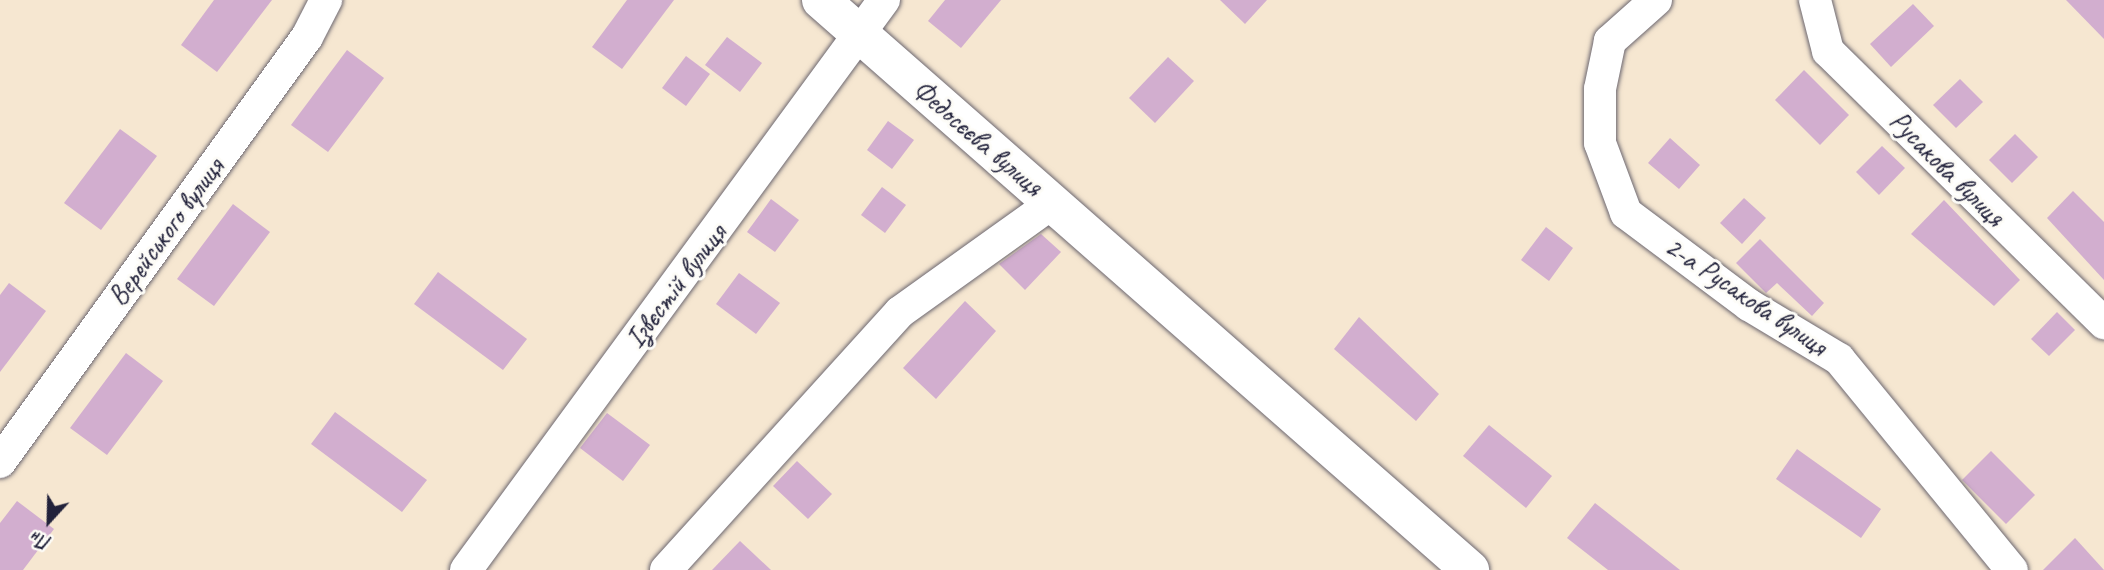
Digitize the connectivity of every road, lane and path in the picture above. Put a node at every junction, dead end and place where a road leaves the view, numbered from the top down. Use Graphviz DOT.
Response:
graph roads {
  1 [pos="326,0"];
  2 [pos="821,0"];
  3 [pos="884,0"];
  4 [pos="1656,0"];
  5 [pos="1815,0"];
  6 [pos="858,33"];
  7 [pos="1052,203"];
  8 [pos="2104,323"];
  9 [pos="0,462"];
  10 [pos="466,570"];
  11 [pos="666,570"];
  12 [pos="1471,570"];
  13 [pos="2012,570"];
  1 -- 9 [label="street, Верейського вулиця"];
  2 -- 6 [label="main road, Федосєєва вулиця"];
  3 -- 6 [label="street, Ізвєстій вулиця"];
  4 -- 13 [label="street, 2-а Русакова вулиця"];
  5 -- 8 [label="street, Русакова вулиця"];
  6 -- 7 [label="main road, Федосєєва вулиця"];
  6 -- 10 [label="street, Ізвєстій вулиця"];
  7 -- 11 [label="street"];
  7 -- 12 [label="main road, Федосєєва вулиця"];
}
